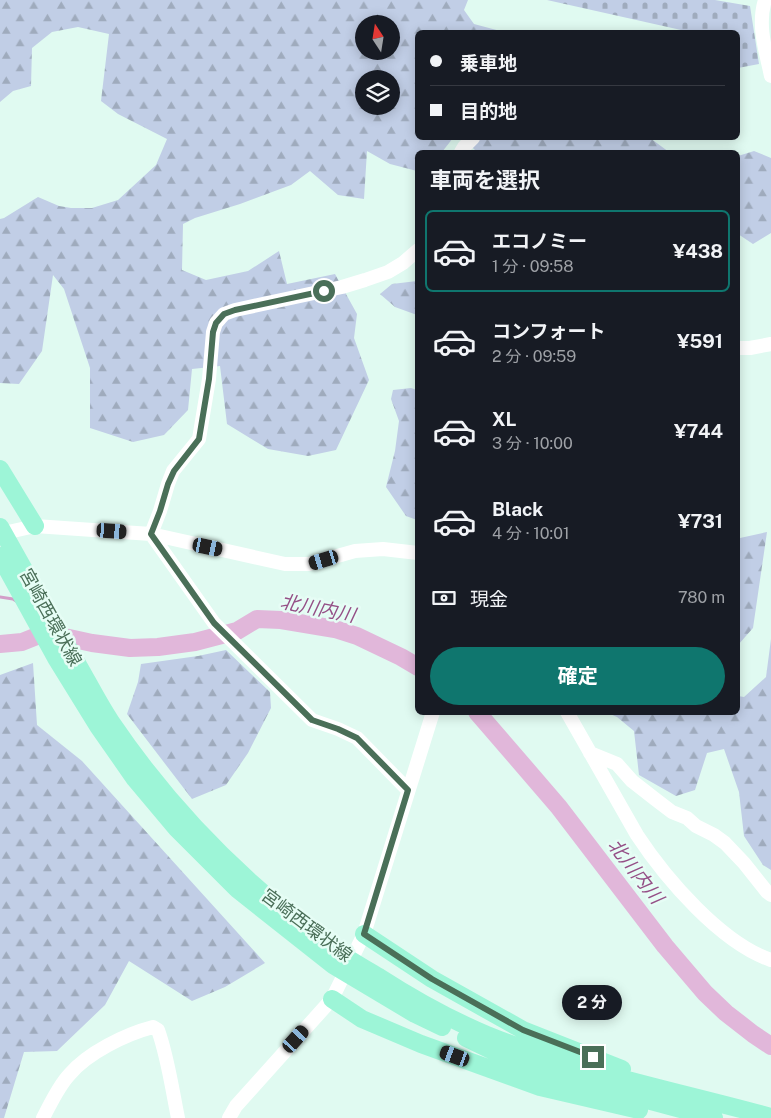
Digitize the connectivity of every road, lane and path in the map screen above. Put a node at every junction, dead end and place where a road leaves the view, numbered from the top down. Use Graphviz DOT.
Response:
graph roads {
  1 [pos="765,0"];
  2 [pos="771,76"];
  3 [pos="471,140"];
  4 [pos="463,150"];
  5 [pos="415,253"];
  6 [pos="771,344"];
  7 [pos="740,348"];
  8 [pos="0,469"];
  9 [pos="35,526"];
  10 [pos="0,527"];
  11 [pos="0,534"];
  12 [pos="151,534"];
  13 [pos="415,553"];
  14 [pos="0,556"];
  15 [pos="64,656"];
  16 [pos="432,715"];
  17 [pos="569,715"];
  18 [pos="590,753"];
  19 [pos="408,790"];
  20 [pos="771,895"];
  21 [pos="364,934"];
  22 [pos="771,960"];
  23 [pos="359,973"];
  24 [pos="332,999"];
  25 [pos="639,1084"];
  26 [pos="682,1110"];
  27 [pos="771,1117"];
  28 [pos="43,1118"];
  29 [pos="178,1118"];
  30 [pos="229,1118"];
  31 [pos="714,1118"];
  1 -- 2 [label="street"];
  3 -- 4 [label="street"];
  5 -- 12 [label="street"];
  6 -- 7 [label="street"];
  8 -- 9 [label="main road"];
  9 -- 11 [label="street"];
  9 -- 12 [label="street"];
  10 -- 15 [label="main road, 宮崎西環状線"];
  12 -- 13 [label="street"];
  12 -- 19 [label="street"];
  14 -- 15 [label="main road, 宮崎西環状線"];
  15 -- 23 [label="main road, 宮崎西環状線"];
  16 -- 19 [label="street"];
  17 -- 18 [label="street"];
  18 -- 20 [label="street"];
  18 -- 22 [label="street"];
  19 -- 21 [label="street"];
  21 -- 24 [label="street"];
  21 -- 25 [label="main road"];
  23 -- 25 [label="main road, 宮崎西環状線"];
  23 -- 26 [label="main road, 宮崎西環状線"];
  24 -- 26 [label="main road"];
  24 -- 30 [label="street"];
  25 -- 27 [label="main road, 宮崎西環状線"];
  26 -- 31 [label="main road, 宮崎西環状線"];
  28 -- 29 [label="street"];
}
